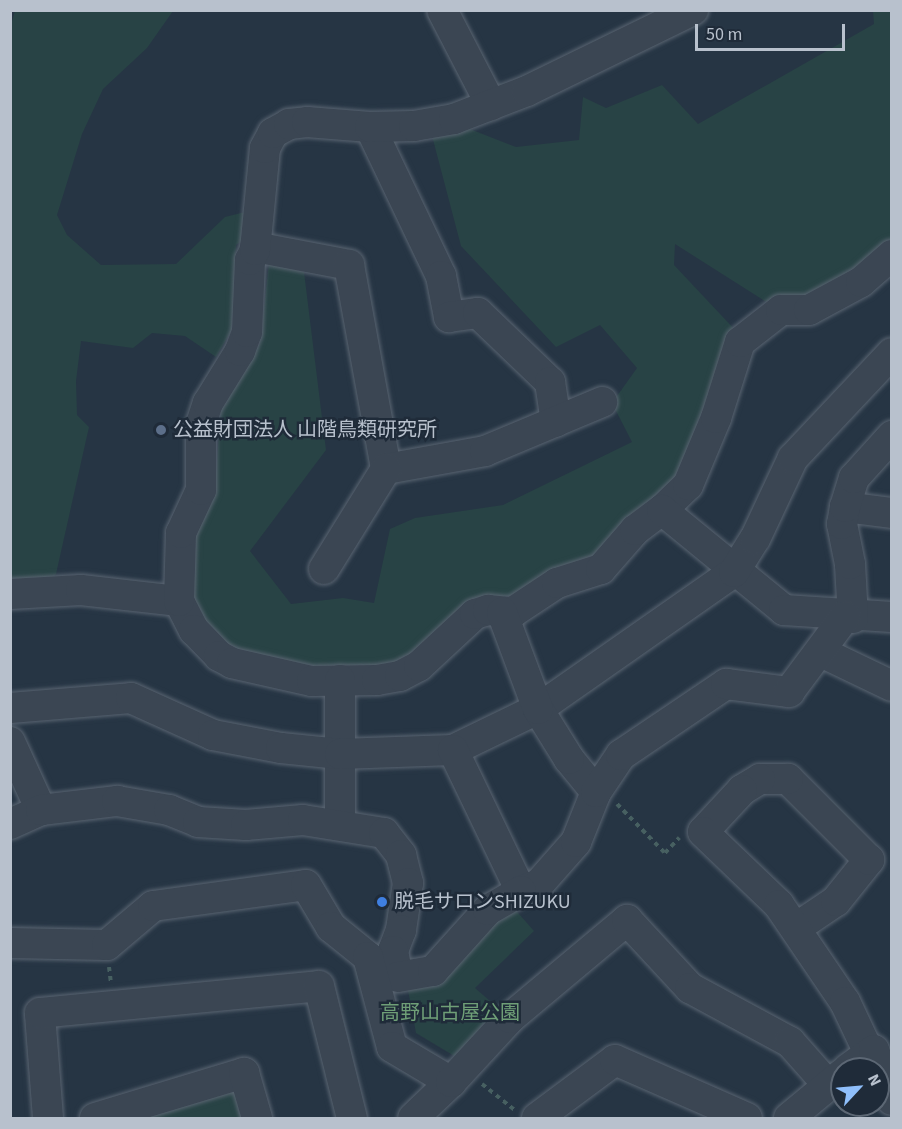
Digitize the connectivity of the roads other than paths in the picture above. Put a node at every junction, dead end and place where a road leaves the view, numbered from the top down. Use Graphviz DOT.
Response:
graph roads {
  1 [pos="442,10"];
  2 [pos="693,10"];
  3 [pos="491,105"];
  4 [pos="370,127"];
  5 [pos="255,247"];
  6 [pos="891,255"];
  7 [pos="891,353"];
  8 [pos="602,402"];
  9 [pos="556,422"];
  10 [pos="891,436"];
  11 [pos="386,469"];
  12 [pos="845,507"];
  13 [pos="662,510"];
  14 [pos="891,513"];
  15 [pos="324,569"];
  16 [pos="734,572"];
  17 [pos="10,594"];
  18 [pos="178,601"];
  19 [pos="502,612"];
  20 [pos="849,617"];
  21 [pos="891,617"];
  22 [pos="820,652"];
  23 [pos="340,680"];
  24 [pos="891,686"];
  25 [pos="10,708"];
  26 [pos="538,710"];
  27 [pos="10,742"];
  28 [pos="453,750"];
  29 [pos="337,753"];
  30 [pos="598,789"];
  31 [pos="41,810"];
  32 [pos="10,824"];
  33 [pos="340,825"];
  34 [pos="521,891"];
  35 [pos="796,928"];
  36 [pos="10,943"];
  37 [pos="842,1057"];
  38 [pos="858,1057"];
  39 [pos="451,1082"];
  40 [pos="830,1086"];
  41 [pos="551,1114"];
  42 [pos="733,1116"];
  43 [pos="48,1119"];
  44 [pos="95,1119"];
  45 [pos="256,1119"];
  46 [pos="352,1119"];
  47 [pos="413,1119"];
  48 [pos="789,1119"];
  1 -- 3 [label="street"];
  2 -- 3 [label="street"];
  3 -- 4 [label="street"];
  4 -- 5 [label="street"];
  4 -- 9 [label="street"];
  5 -- 11 [label="street"];
  5 -- 18 [label="street"];
  6 -- 13 [label="street"];
  7 -- 16 [label="street"];
  8 -- 9 [label="street"];
  9 -- 11 [label="street"];
  10 -- 12 [label="street"];
  11 -- 15 [label="street"];
  12 -- 14 [label="street"];
  12 -- 20 [label="street"];
  13 -- 16 [label="street"];
  13 -- 19 [label="street"];
  16 -- 20 [label="street"];
  16 -- 26 [label="street"];
  17 -- 18 [label="street"];
  18 -- 23 [label="street"];
  19 -- 23 [label="street"];
  19 -- 26 [label="street"];
  20 -- 21 [label="street"];
  20 -- 22 [label="street"];
  22 -- 24 [label="street"];
  22 -- 30 [label="street"];
  23 -- 29 [label="street"];
  25 -- 29 [label="street"];
  26 -- 28 [label="street"];
  26 -- 30 [label="street"];
  27 -- 31 [label="street"];
  28 -- 29 [label="street"];
  28 -- 34 [label="street"];
  29 -- 33 [label="street"];
  30 -- 34 [label="street"];
  31 -- 32 [label="street"];
  31 -- 33 [label="street"];
  33 -- 34 [label="street"];
  35 -- 35 [label="street"];
  35 -- 38 [label="street"];
  36 -- 39 [label="street"];
  37 -- 39 [label="street"];
  39 -- 47 [label="street"];
  40 -- 48 [label="street"];
  41 -- 42 [label="street"];
  43 -- 46 [label="street"];
  44 -- 45 [label="street"];
}
